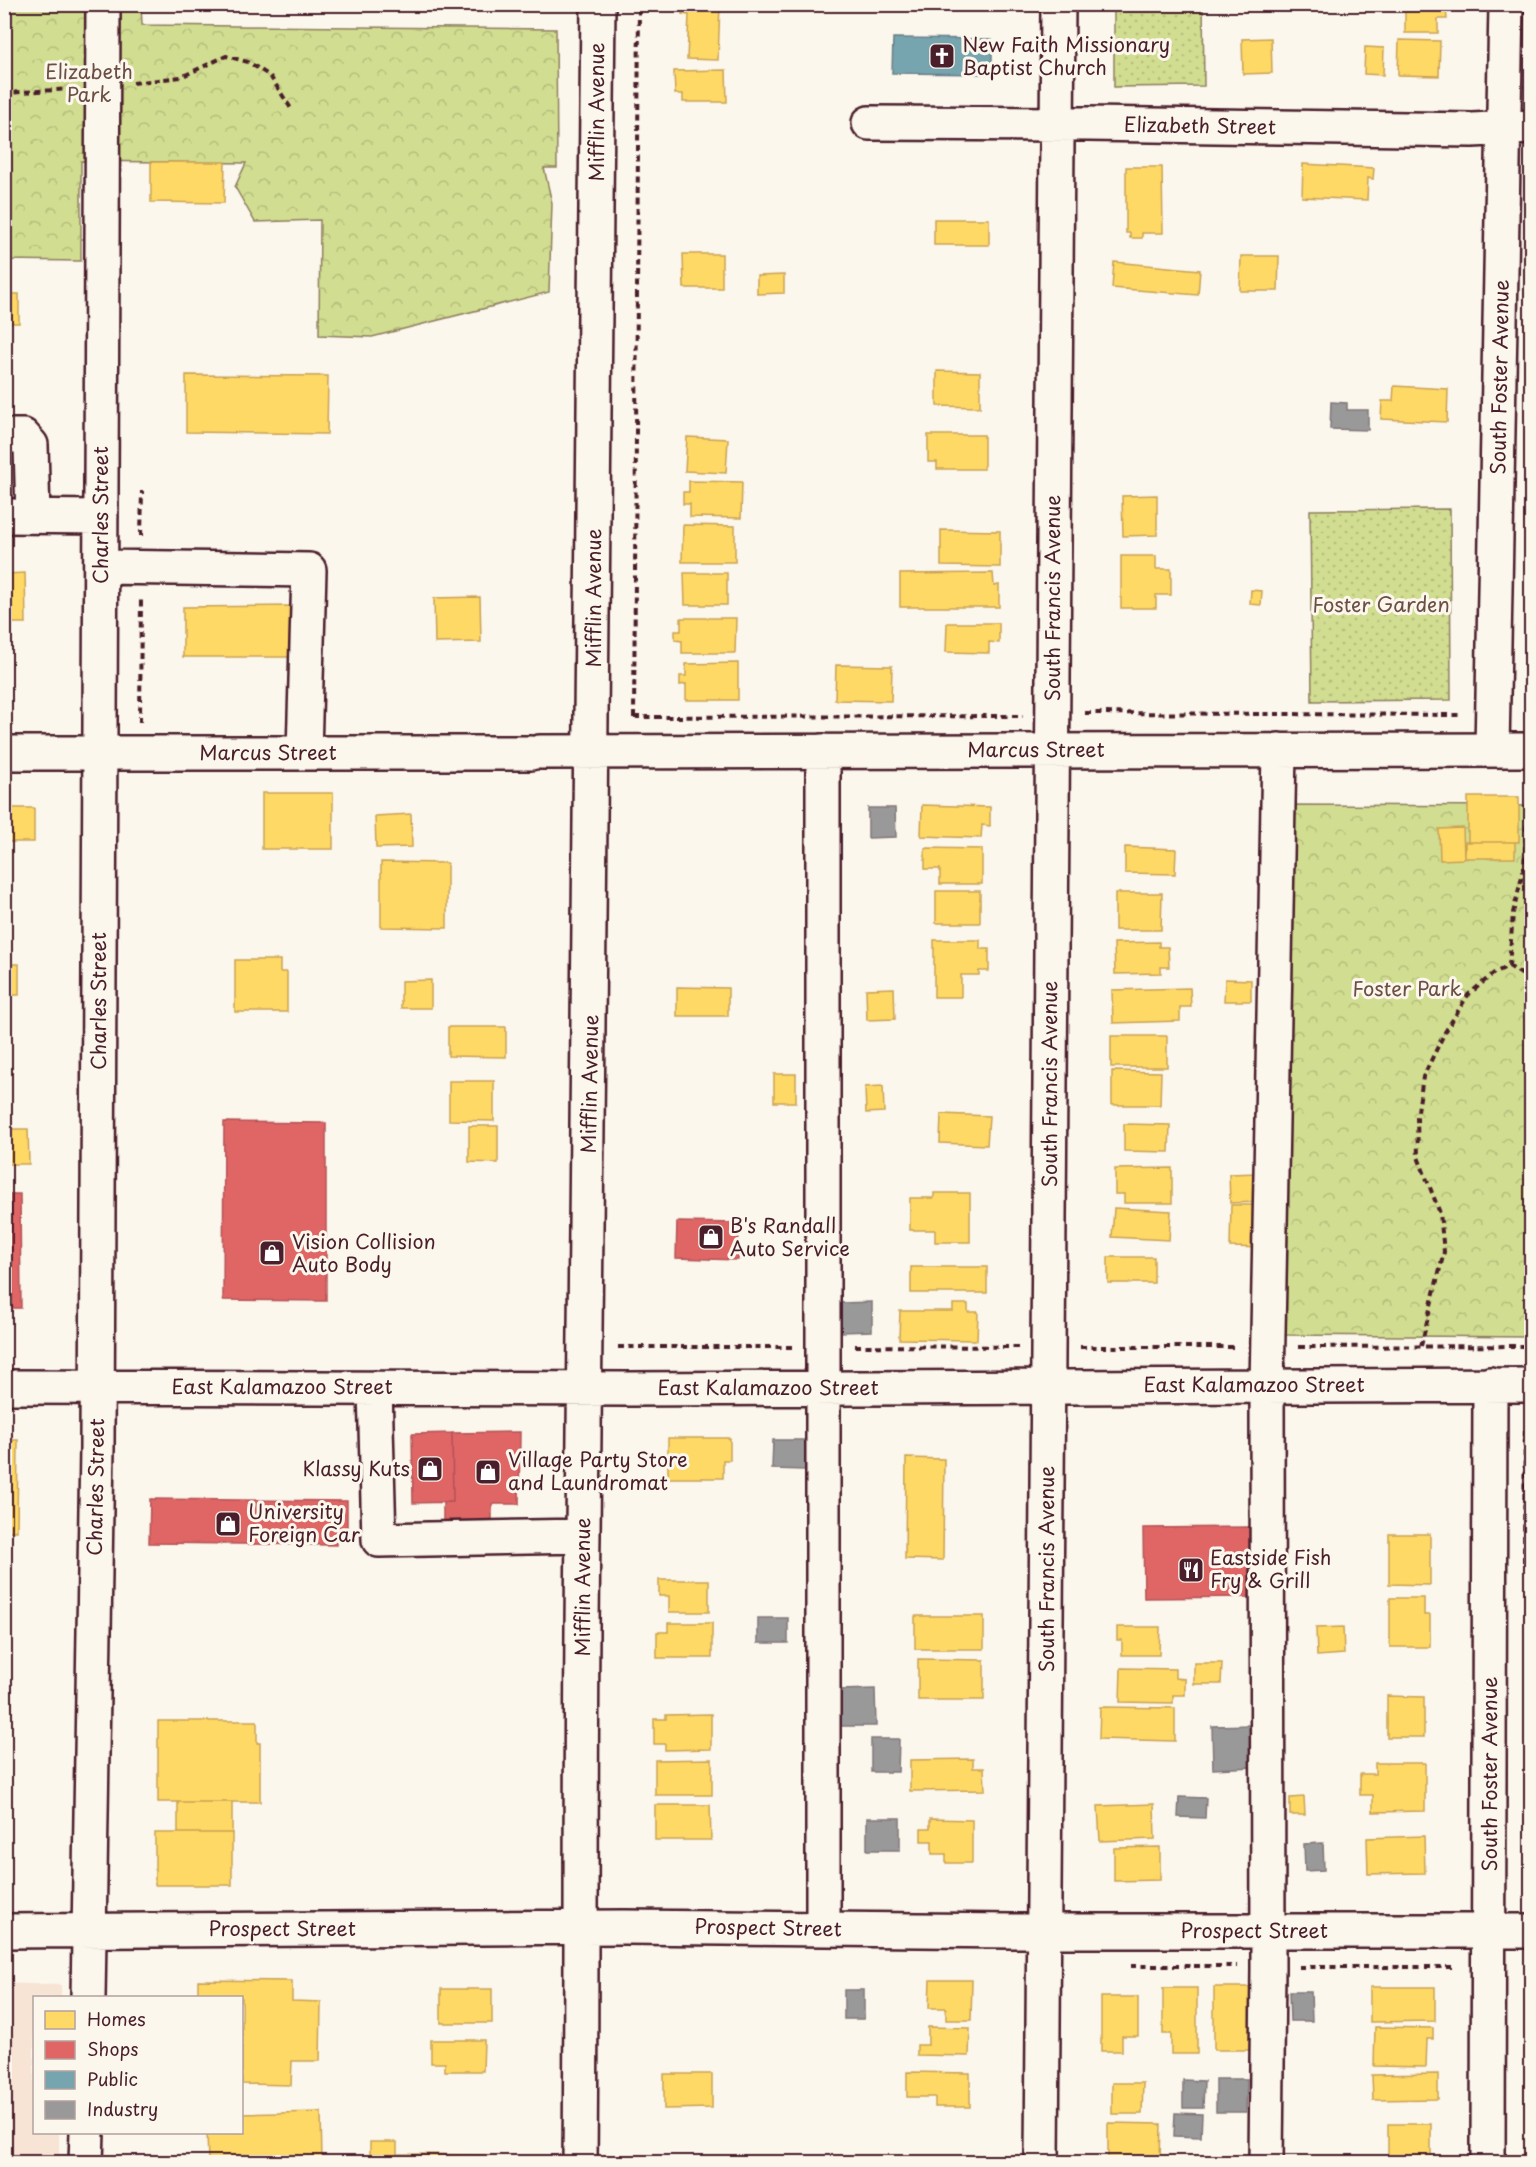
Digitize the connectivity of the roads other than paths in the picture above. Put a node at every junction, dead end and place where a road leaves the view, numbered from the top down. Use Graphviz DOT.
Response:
graph roads {
  1 [pos="103,4"];
  2 [pos="598,4"];
  3 [pos="1058,4"];
  4 [pos="1506,4"];
  5 [pos="869,123"];
  6 [pos="1057,124"];
  7 [pos="1518,128"];
  8 [pos="4,436"];
  9 [pos="19,516"];
  10 [pos="101,517"];
  11 [pos="101,567"];
  12 [pos="1052,750"];
  13 [pos="1279,750"];
  14 [pos="1492,750"];
  15 [pos="1531,750"];
  16 [pos="823,751"];
  17 [pos="593,752"];
  18 [pos="4,753"];
  19 [pos="100,753"];
  20 [pos="304,753"];
  21 [pos="1490,1384"];
  22 [pos="1532,1384"];
  23 [pos="1048,1386"];
  24 [pos="1267,1386"];
  25 [pos="98,1387"];
  26 [pos="823,1387"];
  27 [pos="4,1388"];
  28 [pos="375,1388"];
  29 [pos="587,1389"];
  30 [pos="583,1536"];
  31 [pos="582,1928"];
  32 [pos="823,1929"];
  33 [pos="89,1930"];
  34 [pos="4,1931"];
  35 [pos="1532,1931"];
  36 [pos="1044,1932"];
  37 [pos="1266,1932"];
  38 [pos="1490,1932"];
  39 [pos="88,1996"];
  40 [pos="87,2134"];
  41 [pos="87,2163"];
  42 [pos="580,2163"];
  43 [pos="1042,2163"];
  44 [pos="1266,2163"];
  45 [pos="1488,2163"];
  1 -- 10 [label="street, Charles Street"];
  2 -- 17 [label="street, Mifflin Avenue"];
  3 -- 6 [label="street, South Francis Avenue"];
  4 -- 7 [label="street, South Foster Avenue"];
  5 -- 6 [label="street, Elizabeth Street"];
  6 -- 7 [label="street, Elizabeth Street"];
  6 -- 12 [label="street, South Francis Avenue"];
  7 -- 14 [label="street, South Foster Avenue"];
  8 -- 9 [label="street"];
  9 -- 10 [label="street"];
  10 -- 11 [label="street, Charles Street"];
  11 -- 19 [label="street, Charles Street"];
  11 -- 20 [label="street"];
  12 -- 13 [label="street, Marcus Street"];
  12 -- 16 [label="street, Marcus Street"];
  12 -- 23 [label="street, South Francis Avenue"];
  13 -- 14 [label="street, Marcus Street"];
  13 -- 24 [label="street"];
  14 -- 15 [label="street, Marcus Street"];
  16 -- 17 [label="street, Marcus Street"];
  16 -- 26 [label="street"];
  17 -- 20 [label="street, Marcus Street"];
  17 -- 29 [label="street, Mifflin Avenue"];
  18 -- 19 [label="street, Marcus Street"];
  19 -- 20 [label="street, Marcus Street"];
  19 -- 25 [label="street, Charles Street"];
  21 -- 22 [label="street, East Kalamazoo Street"];
  21 -- 24 [label="street, East Kalamazoo Street"];
  21 -- 38 [label="street, South Foster Avenue"];
  23 -- 24 [label="street, East Kalamazoo Street"];
  23 -- 26 [label="street, East Kalamazoo Street"];
  23 -- 36 [label="street, South Francis Avenue"];
  24 -- 37 [label="street"];
  25 -- 27 [label="street, East Kalamazoo Street"];
  25 -- 28 [label="street, East Kalamazoo Street"];
  25 -- 33 [label="street, Charles Street"];
  26 -- 29 [label="street, East Kalamazoo Street"];
  26 -- 32 [label="street"];
  28 -- 29 [label="street, East Kalamazoo Street"];
  28 -- 30 [label="street"];
  29 -- 30 [label="street, Mifflin Avenue"];
  30 -- 31 [label="street, Mifflin Avenue"];
  31 -- 32 [label="street, Prospect Street"];
  31 -- 33 [label="street, Prospect Street"];
  31 -- 42 [label="street, Mifflin Avenue"];
  32 -- 36 [label="street, Prospect Street"];
  33 -- 34 [label="street, Prospect Street"];
  33 -- 39 [label="street, Charles Street"];
  35 -- 38 [label="street, Prospect Street"];
  36 -- 37 [label="street, Prospect Street"];
  36 -- 43 [label="street, South Francis Avenue"];
  37 -- 38 [label="street, Prospect Street"];
  37 -- 44 [label="street"];
  38 -- 45 [label="street, South Foster Avenue"];
  40 -- 41 [label="street"];
}
